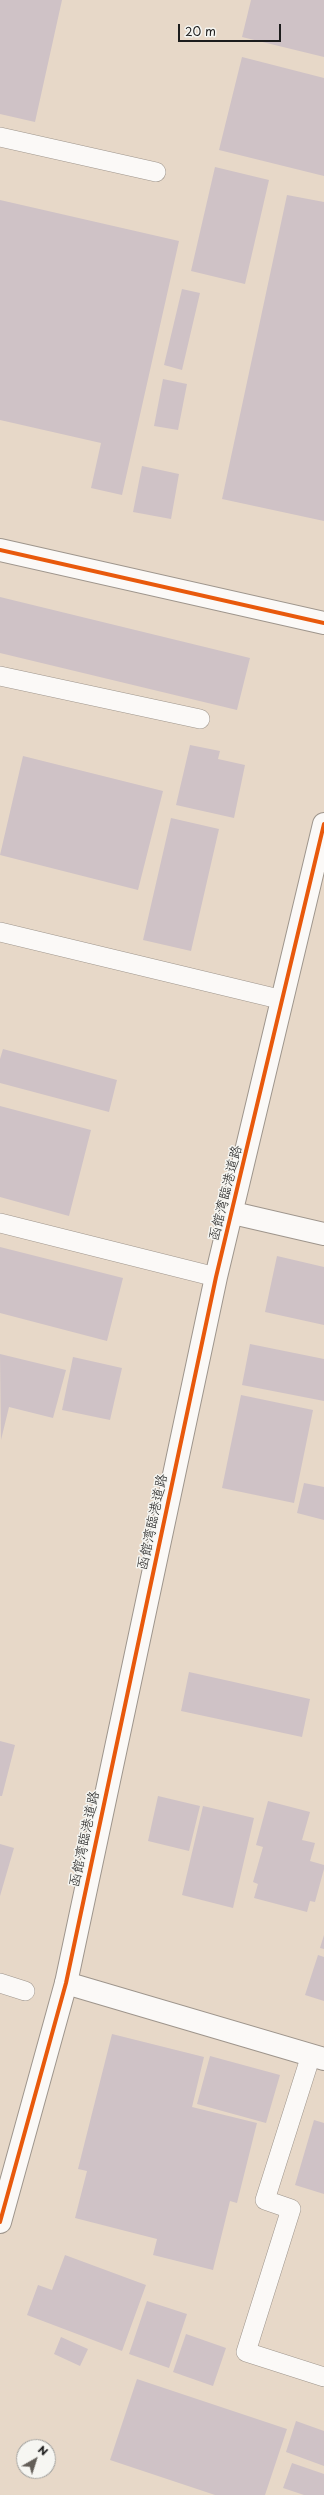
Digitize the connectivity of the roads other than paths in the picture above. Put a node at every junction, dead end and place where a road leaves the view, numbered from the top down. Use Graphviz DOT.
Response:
graph roads {
  1 [pos="0,136"];
  2 [pos="156,172"];
  3 [pos="0,550"];
  4 [pos="324,623"];
  5 [pos="0,676"];
  6 [pos="200,719"];
  7 [pos="324,824"];
  8 [pos="0,932"];
  9 [pos="283,1000"];
  10 [pos="233,1213"];
  11 [pos="0,1223"];
  12 [pos="324,1234"];
  13 [pos="216,1277"];
  14 [pos="0,1983"];
  15 [pos="66,1983"];
  16 [pos="25,1991"];
  17 [pos="317,2057"];
  18 [pos="0,2222"];
  19 [pos="324,2377"];
  1 -- 2 [label="lane"];
  3 -- 4 [label="street"];
  5 -- 6 [label="lane"];
  7 -- 9 [label="street, 函館湾臨港道路"];
  8 -- 9 [label="lane"];
  9 -- 10 [label="street, 函館湾臨港道路"];
  10 -- 12 [label="street"];
  10 -- 13 [label="street, 函館湾臨港道路"];
  11 -- 13 [label="lane"];
  13 -- 15 [label="street, 函館湾臨港道路"];
  14 -- 16 [label="lane"];
  15 -- 17 [label="street"];
  15 -- 18 [label="street, 函館湾臨港道路"];
  17 -- 19 [label="lane"];
}
